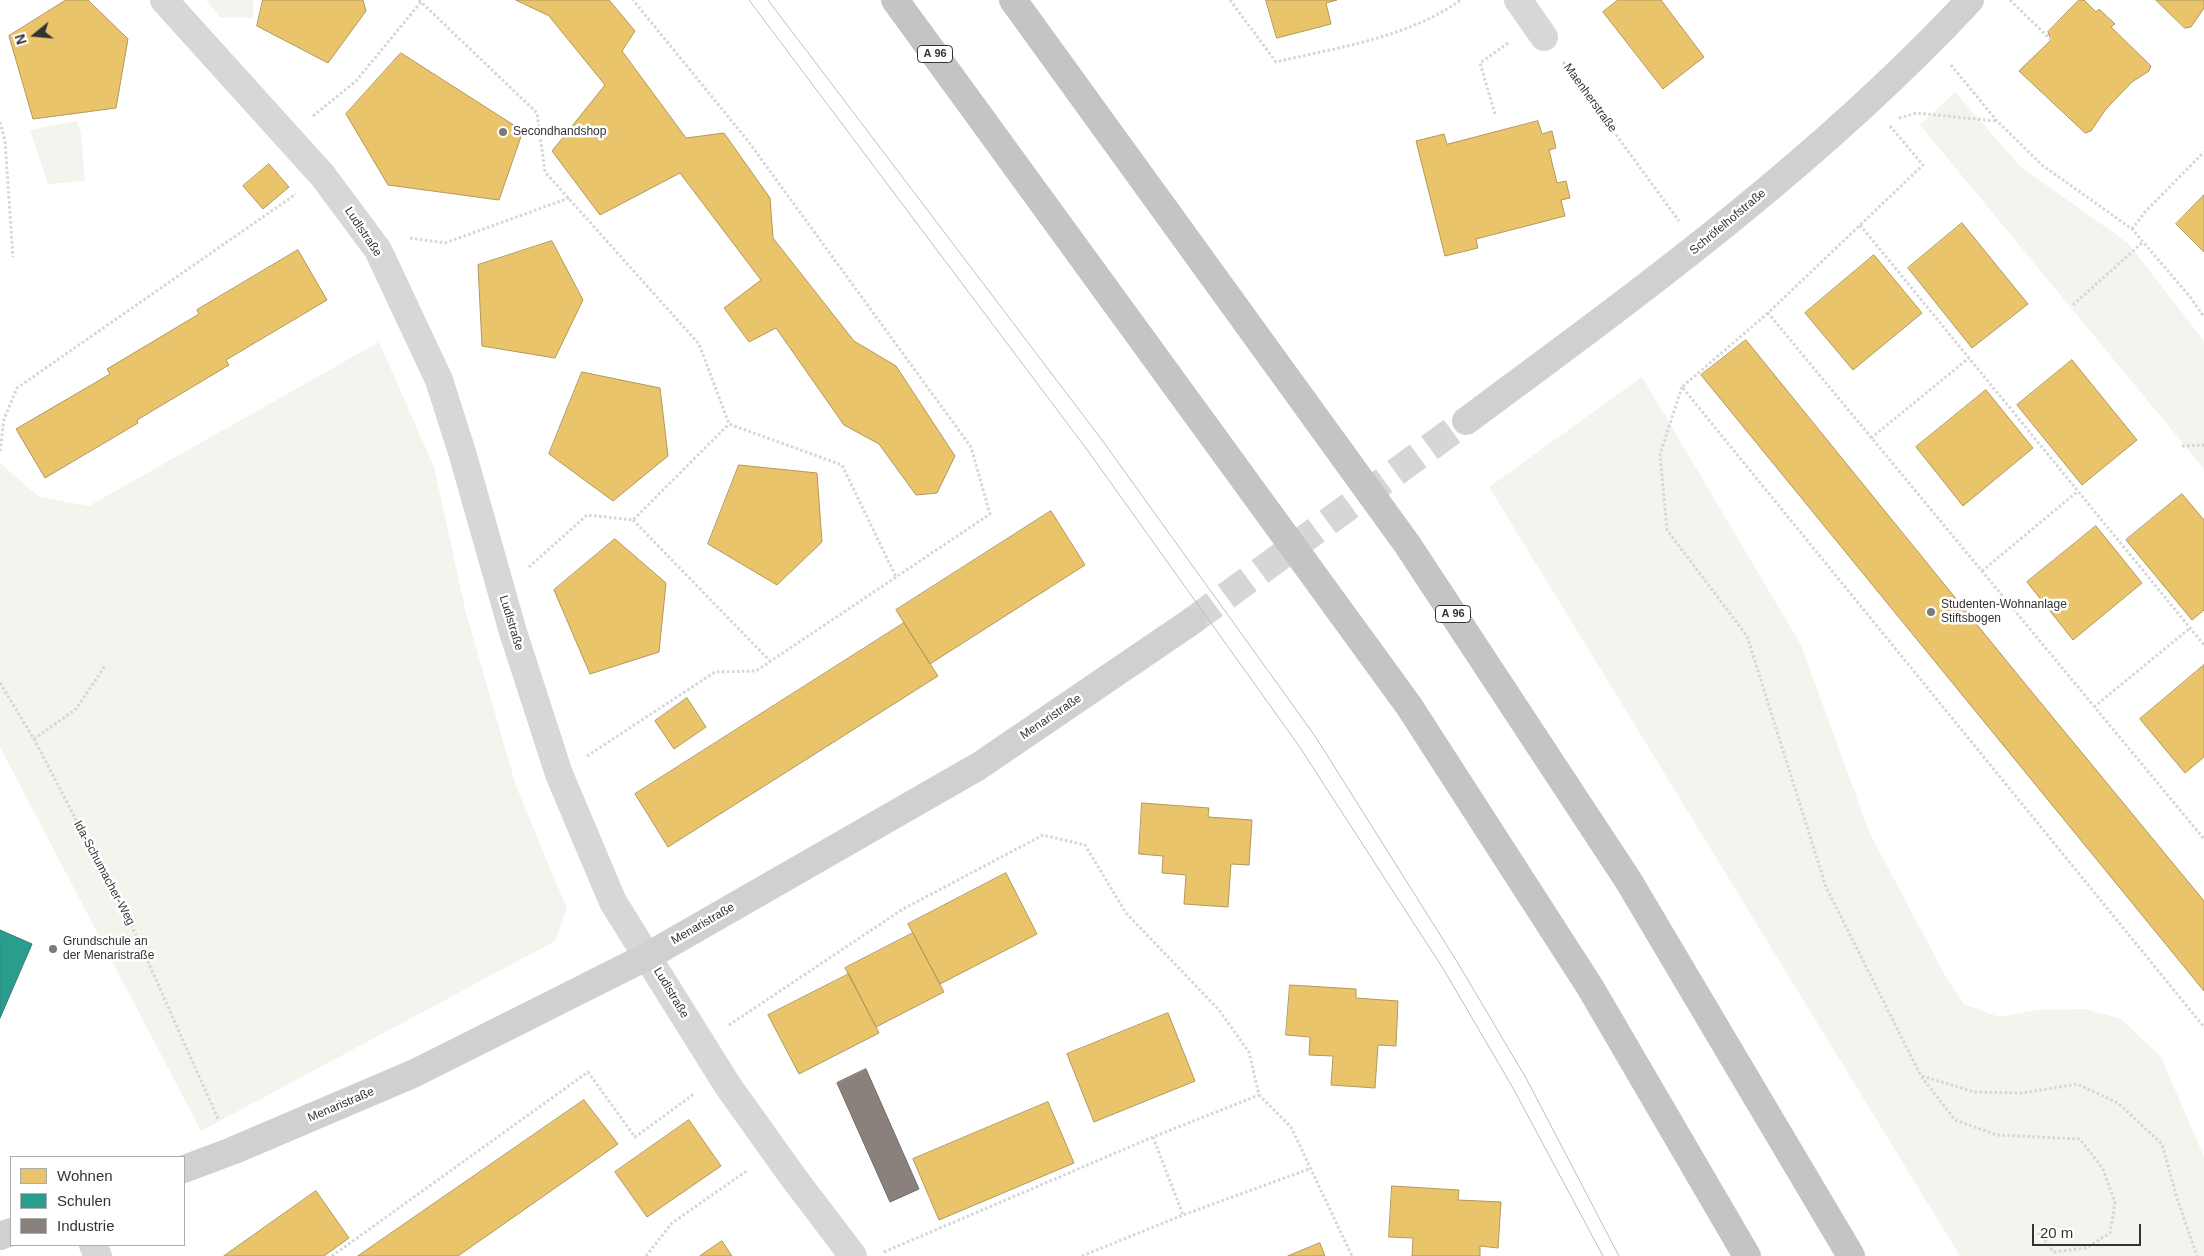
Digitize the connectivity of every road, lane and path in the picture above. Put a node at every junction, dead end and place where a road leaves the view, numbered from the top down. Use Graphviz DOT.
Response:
graph roads {
  1 [pos="164,0"];
  2 [pos="633,0"];
  3 [pos="875,0"];
  4 [pos="895,0"];
  5 [pos="1013,0"];
  6 [pos="1230,0"];
  7 [pos="1461,0"];
  8 [pos="1518,0"];
  9 [pos="1970,0"];
  10 [pos="2010,0"];
  11 [pos="420,1"];
  12 [pos="1540,30"];
  13 [pos="2051,40"];
  14 [pos="1932,41"];
  15 [pos="974,107"];
  16 [pos="1495,114"];
  17 [pos="1997,121"];
  18 [pos="0,122"];
  19 [pos="287,137"];
  20 [pos="2204,152"];
  21 [pos="323,176"];
  22 [pos="1662,196"];
  23 [pos="569,198"];
  24 [pos="1860,225"];
  25 [pos="2132,229"];
  26 [pos="365,232"];
  27 [pos="2143,242"];
  28 [pos="13,257"];
  29 [pos="2073,305"];
  30 [pos="1768,312"];
  31 [pos="2204,317"];
  32 [pos="1969,358"];
  33 [pos="1682,387"];
  34 [pos="1466,421"];
  35 [pos="729,424"];
  36 [pos="1871,438"];
  37 [pos="2204,445"];
  38 [pos="2182,446"];
  39 [pos="0,451"];
  40 [pos="2078,491"];
  41 [pos="633,520"];
  42 [pos="1982,571"];
  43 [pos="896,578"];
  44 [pos="499,581"];
  45 [pos="1192,621"];
  46 [pos="2190,628"];
  47 [pos="2204,645"];
  48 [pos="770,661"];
  49 [pos="105,666"];
  50 [pos="0,683"];
  51 [pos="2094,707"];
  52 [pos="34,739"];
  53 [pos="560,774"];
  54 [pos="2204,838"];
  55 [pos="648,956"];
  56 [pos="2204,1027"];
  57 [pos="701,1043"];
  58 [pos="721,1074"];
  59 [pos="1921,1076"];
  60 [pos="1259,1095"];
  61 [pos="1153,1137"];
  62 [pos="232,1151"];
  63 [pos="774,1151"];
  64 [pos="185,1169"];
  65 [pos="1309,1169"];
  66 [pos="1182,1215"];
  67 [pos="2038,1232"];
  68 [pos="332,1256"];
  69 [pos="646,1256"];
  70 [pos="854,1256"];
  71 [pos="875,1256"];
  72 [pos="1082,1256"];
  73 [pos="1352,1256"];
  74 [pos="1746,1256"];
  75 [pos="1851,1256"];
  76 [pos="2197,1256"];
  1 -- 19 [label="street, Ludlstraße"];
  2 -- 43 [label="path"];
  3 -- 15 [label="highway"];
  4 -- 15 [label="highway, A 96"];
  5 -- 75 [label="highway, A 96"];
  6 -- 7 [label="path"];
  8 -- 12 [label="street"];
  9 -- 14 [label="street, Schröfelhofstraße"];
  10 -- 13 [label="path"];
  11 -- 19 [label="path"];
  11 -- 23 [label="path"];
  12 -- 16 [label="path"];
  12 -- 22 [label="path, Maenherstraße"];
  14 -- 17 [label="path"];
  14 -- 34 [label="street, Schröfelhofstraße"];
  15 -- 74 [label="highway, A 96"];
  17 -- 24 [label="path"];
  17 -- 25 [label="path"];
  18 -- 28 [label="path"];
  19 -- 21 [label="street, Ludlstraße"];
  20 -- 25 [label="path"];
  21 -- 26 [label="street, Ludlstraße"];
  21 -- 39 [label="path"];
  23 -- 26 [label="path"];
  23 -- 35 [label="path"];
  24 -- 30 [label="path"];
  24 -- 32 [label="path"];
  25 -- 27 [label="path"];
  26 -- 44 [label="street, Ludlstraße"];
  27 -- 29 [label="path"];
  27 -- 31 [label="path"];
  30 -- 33 [label="path"];
  30 -- 36 [label="path"];
  32 -- 36 [label="path"];
  32 -- 40 [label="path"];
  33 -- 56 [label="path"];
  33 -- 59 [label="path"];
  35 -- 41 [label="path"];
  35 -- 43 [label="path"];
  36 -- 42 [label="path"];
  37 -- 38 [label="path"];
  40 -- 42 [label="path"];
  40 -- 46 [label="path"];
  41 -- 44 [label="path"];
  41 -- 48 [label="path"];
  42 -- 51 [label="path"];
  43 -- 48 [label="path"];
  44 -- 53 [label="street, Ludlstraße"];
  45 -- 55 [label="street, Menaristraße"];
  46 -- 47 [label="path"];
  46 -- 51 [label="path"];
  48 -- 53 [label="path"];
  49 -- 52 [label="path"];
  50 -- 52 [label="path, Ida-Schumacher-Weg"];
  51 -- 54 [label="path"];
  52 -- 62 [label="path, Ida-Schumacher-Weg"];
  53 -- 55 [label="street, Ludlstraße"];
  55 -- 57 [label="street, Ludlstraße"];
  55 -- 62 [label="street, Menaristraße"];
  57 -- 58 [label="street, Ludlstraße"];
  57 -- 60 [label="path"];
  58 -- 63 [label="street, Ludlstraße"];
  58 -- 68 [label="path"];
  59 -- 67 [label="path"];
  59 -- 76 [label="path"];
  60 -- 61 [label="path"];
  60 -- 65 [label="path"];
  61 -- 66 [label="path"];
  61 -- 71 [label="path"];
  62 -- 64 [label="street, Menaristraße"];
  63 -- 69 [label="path"];
  63 -- 70 [label="street, Ludlstraße"];
  65 -- 66 [label="path"];
  65 -- 73 [label="path"];
  66 -- 72 [label="path"];
}
